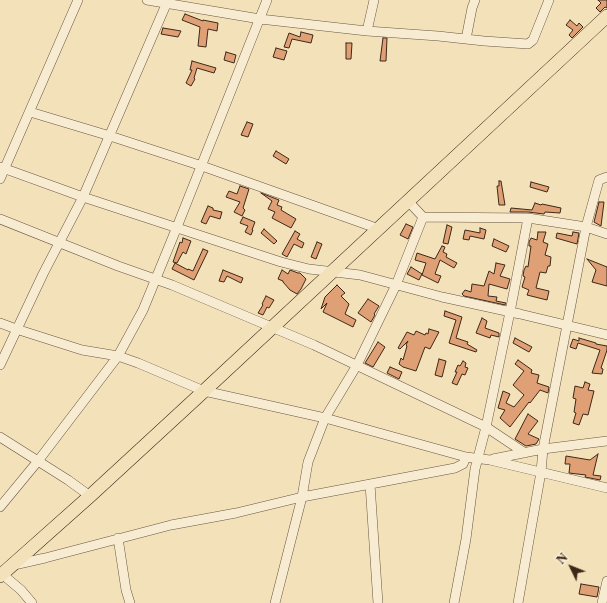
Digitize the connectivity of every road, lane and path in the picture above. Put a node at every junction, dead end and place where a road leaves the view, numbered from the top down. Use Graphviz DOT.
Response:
graph roads {
  1 [pos="78,0"];
  2 [pos="147,0"];
  3 [pos="267,0"];
  4 [pos="374,0"];
  5 [pos="475,0"];
  6 [pos="549,0"];
  7 [pos="167,2"];
  8 [pos="607,16"];
  9 [pos="260,19"];
  10 [pos="367,31"];
  11 [pos="466,39"];
  12 [pos="30,112"];
  13 [pos="110,136"];
  14 [pos="202,166"];
  15 [pos="2,168"];
  16 [pos="607,177"];
  17 [pos="0,179"];
  18 [pos="83,197"];
  19 [pos="408,201"];
  20 [pos="423,217"];
  21 [pos="528,218"];
  22 [pos="0,219"];
  23 [pos="177,227"];
  24 [pos="586,227"];
  25 [pos="379,229"];
  26 [pos="607,234"];
  27 [pos="60,243"];
  28 [pos="333,272"];
  29 [pos="156,279"];
  30 [pos="396,285"];
  31 [pos="510,312"];
  32 [pos="0,323"];
  33 [pos="567,326"];
  34 [pos="274,327"];
  35 [pos="16,329"];
  36 [pos="607,335"];
  37 [pos="118,356"];
  38 [pos="0,365"];
  39 [pos="357,365"];
  40 [pos="204,391"];
  41 [pos="325,418"];
  42 [pos="486,428"];
  43 [pos="0,437"];
  44 [pos="607,441"];
  45 [pos="544,449"];
  46 [pos="525,453"];
  47 [pos="466,457"];
  48 [pos="477,458"];
  49 [pos="490,460"];
  50 [pos="38,461"];
  51 [pos="541,472"];
  52 [pos="370,484"];
  53 [pos="607,488"];
  54 [pos="90,496"];
  55 [pos="302,497"];
  56 [pos="0,507"];
  57 [pos="118,538"];
  58 [pos="13,565"];
  59 [pos="1,575"];
  60 [pos="607,580"];
  61 [pos="32,603"];
  62 [pos="130,603"];
  63 [pos="275,603"];
  64 [pos="378,603"];
  65 [pos="454,603"];
  66 [pos="518,603"];
  67 [pos="602,603"];
  1 -- 12 [label="street"];
  2 -- 7 [label="street"];
  3 -- 9 [label="street"];
  4 -- 10 [label="street"];
  5 -- 11 [label="street"];
  6 -- 11 [label="street"];
  7 -- 9 [label="street"];
  7 -- 13 [label="street"];
  8 -- 19 [label="highway"];
  9 -- 10 [label="street"];
  9 -- 14 [label="street"];
  10 -- 11 [label="street"];
  12 -- 13 [label="street"];
  12 -- 15 [label="street"];
  13 -- 14 [label="street"];
  13 -- 18 [label="street"];
  14 -- 23 [label="street"];
  14 -- 25 [label="street"];
  15 -- 17 [label="street"];
  15 -- 18 [label="street"];
  16 -- 24 [label="street"];
  18 -- 23 [label="street"];
  18 -- 27 [label="street"];
  19 -- 20 [label="street"];
  19 -- 25 [label="highway"];
  20 -- 21 [label="street"];
  20 -- 30 [label="street"];
  21 -- 24 [label="street"];
  21 -- 31 [label="street"];
  22 -- 27 [label="street"];
  23 -- 28 [label="street"];
  23 -- 29 [label="street"];
  24 -- 26 [label="street"];
  24 -- 33 [label="street"];
  25 -- 28 [label="highway"];
  27 -- 29 [label="street"];
  27 -- 35 [label="street"];
  28 -- 30 [label="street"];
  28 -- 34 [label="highway"];
  29 -- 34 [label="street"];
  29 -- 37 [label="street"];
  30 -- 31 [label="street"];
  30 -- 39 [label="street"];
  31 -- 33 [label="street"];
  31 -- 42 [label="street"];
  32 -- 35 [label="street"];
  33 -- 36 [label="street"];
  33 -- 45 [label="street"];
  34 -- 39 [label="street"];
  34 -- 40 [label="highway"];
  35 -- 37 [label="street"];
  35 -- 38 [label="street"];
  37 -- 40 [label="street"];
  37 -- 50 [label="street"];
  39 -- 41 [label="street"];
  39 -- 42 [label="street"];
  40 -- 41 [label="street"];
  40 -- 54 [label="highway"];
  41 -- 47 [label="street"];
  41 -- 55 [label="street"];
  42 -- 46 [label="street"];
  42 -- 48 [label="street"];
  43 -- 50 [label="street"];
  44 -- 45 [label="street"];
  45 -- 46 [label="street"];
  45 -- 51 [label="street"];
  46 -- 49 [label="street"];
  47 -- 48 [label="street"];
  47 -- 52 [label="street"];
  48 -- 49 [label="street"];
  48 -- 65 [label="street"];
  49 -- 51 [label="street"];
  50 -- 54 [label="street"];
  50 -- 56 [label="street"];
  51 -- 53 [label="street"];
  51 -- 66 [label="street"];
  52 -- 55 [label="street"];
  52 -- 64 [label="street"];
  54 -- 58 [label="highway"];
  55 -- 57 [label="street"];
  55 -- 63 [label="street"];
  57 -- 58 [label="street"];
  57 -- 62 [label="street"];
  58 -- 59 [label="highway"];
  59 -- 61 [label="street"];
  60 -- 67 [label="street"];
}
